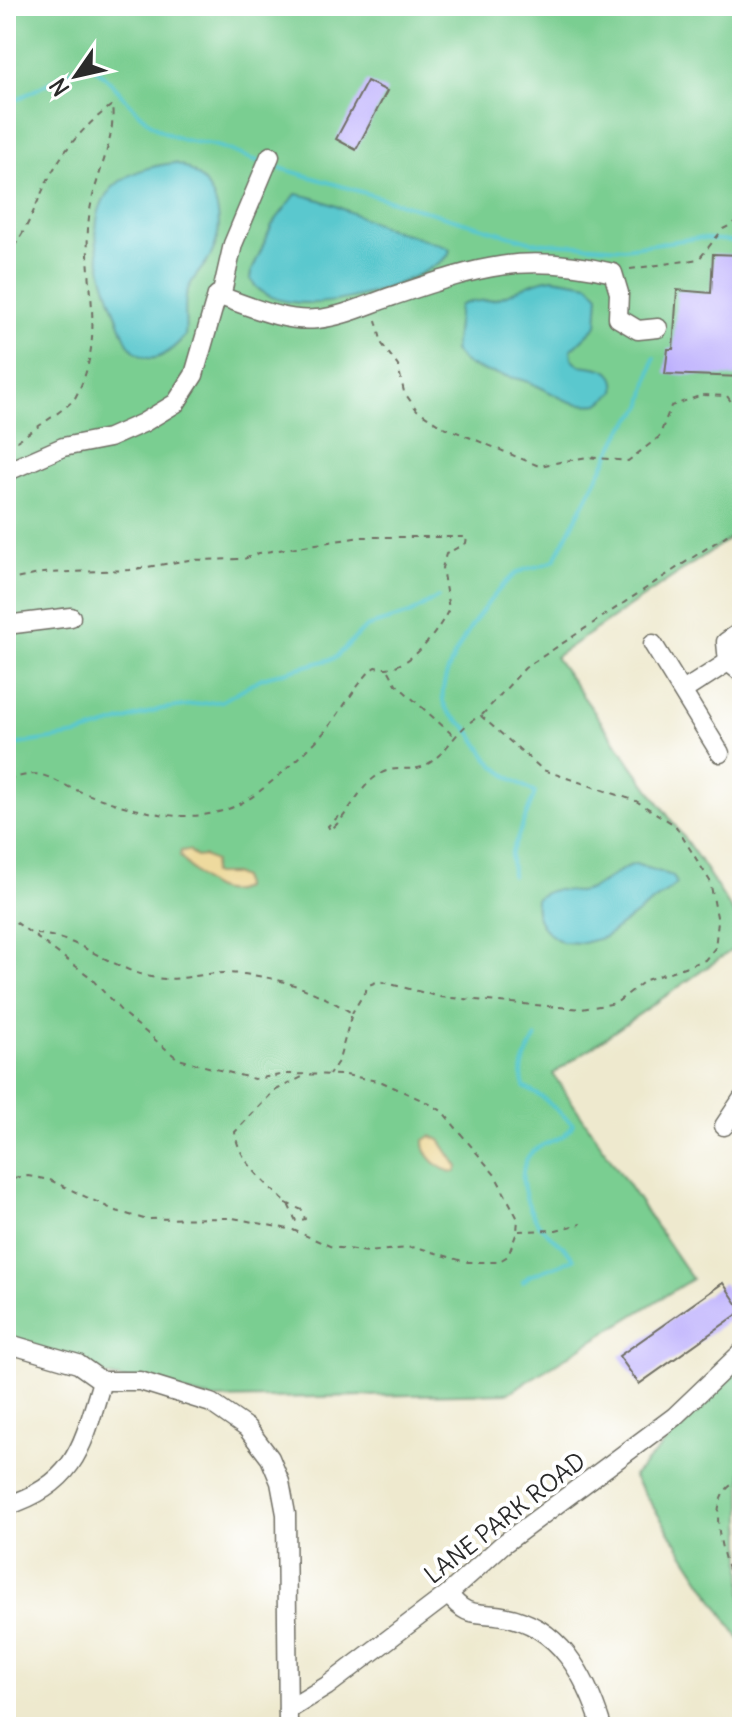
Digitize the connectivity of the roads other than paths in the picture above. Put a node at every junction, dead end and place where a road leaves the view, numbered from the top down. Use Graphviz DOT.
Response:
graph roads {
  1 [pos="270,156"];
  2 [pos="221,297"];
  3 [pos="658,328"];
  4 [pos="6,472"];
  5 [pos="71,617"];
  6 [pos="6,625"];
  7 [pos="742,631"];
  8 [pos="653,644"];
  9 [pos="735,668"];
  10 [pos="683,691"];
  11 [pos="720,753"];
  12 [pos="742,1099"];
  13 [pos="724,1126"];
  14 [pos="6,1343"];
  15 [pos="742,1352"];
  16 [pos="102,1381"];
  17 [pos="6,1506"];
  18 [pos="448,1594"];
  19 [pos="288,1718"];
  20 [pos="602,1727"];
  1 -- 2 [label="street"];
  2 -- 3 [label="street"];
  2 -- 4 [label="street"];
  5 -- 6 [label="street"];
  7 -- 9 [label="street"];
  8 -- 10 [label="street"];
  9 -- 10 [label="street"];
  10 -- 11 [label="street"];
  12 -- 13 [label="street"];
  14 -- 16 [label="street"];
  15 -- 18 [label="street, LANE PARK ROAD"];
  16 -- 17 [label="street"];
  16 -- 19 [label="street"];
  18 -- 19 [label="street, LANE PARK ROAD"];
  18 -- 20 [label="street"];
}
